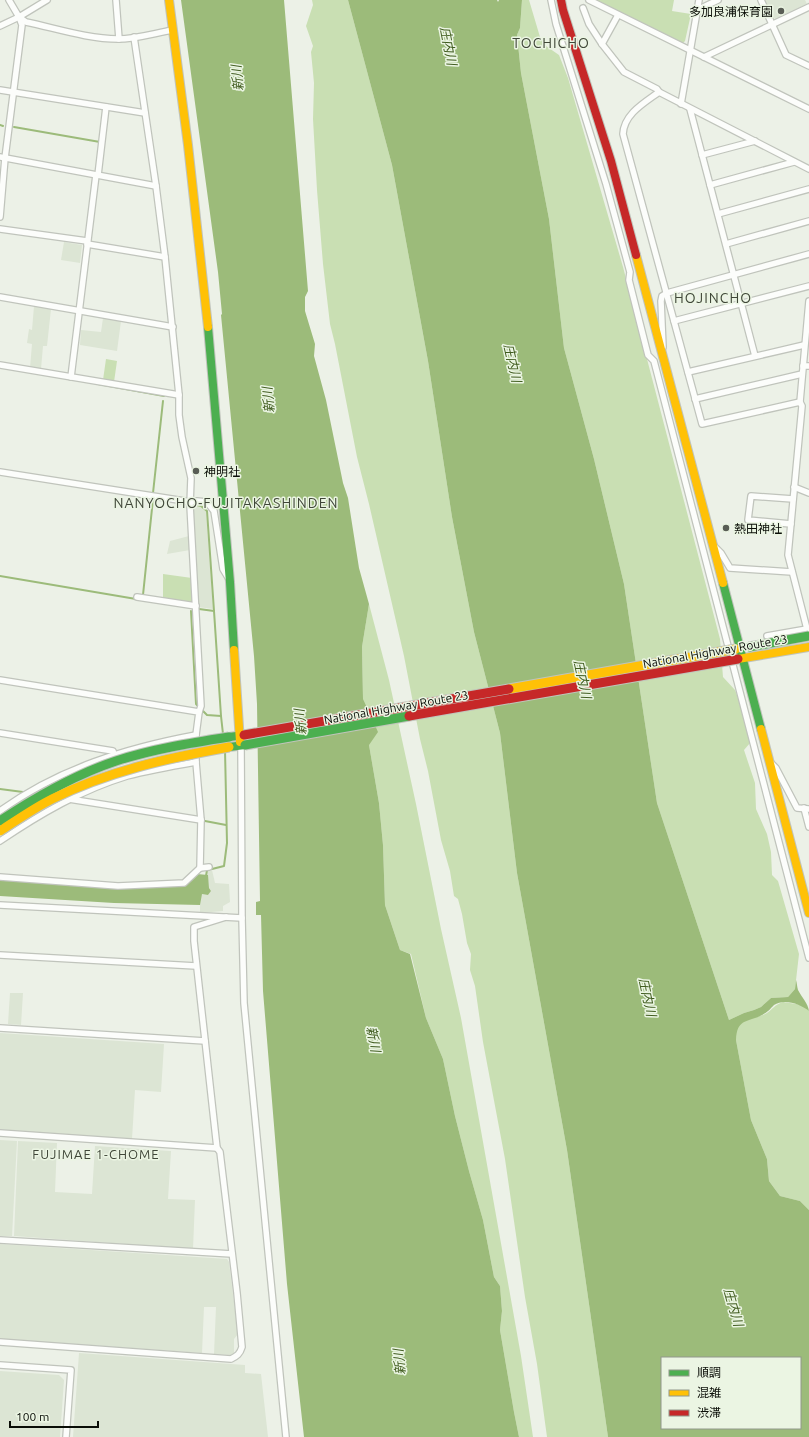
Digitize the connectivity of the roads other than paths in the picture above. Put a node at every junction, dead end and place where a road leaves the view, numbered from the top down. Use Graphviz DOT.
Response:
graph roads {
  1 [pos="9,0"];
  2 [pos="47,0"];
  3 [pos="116,0"];
  4 [pos="169,0"];
  5 [pos="551,0"];
  6 [pos="561,0"];
  7 [pos="589,0"];
  8 [pos="699,0"];
  9 [pos="718,0"];
  10 [pos="761,0"];
  11 [pos="809,7"];
  12 [pos="583,8"];
  13 [pos="697,10"];
  14 [pos="618,15"];
  15 [pos="19,17"];
  16 [pos="772,25"];
  17 [pos="0,26"];
  18 [pos="173,30"];
  19 [pos="134,38"];
  20 [pos="119,39"];
  21 [pos="602,44"];
  22 [pos="690,49"];
  23 [pos="704,57"];
  24 [pos="809,66"];
  25 [pos="0,90"];
  26 [pos="14,92"];
  27 [pos="659,92"];
  28 [pos="681,104"];
  29 [pos="106,107"];
  30 [pos="690,109"];
  31 [pos="809,109"];
  32 [pos="145,113"];
  33 [pos="755,141"];
  34 [pos="702,155"];
  35 [pos="3,158"];
  36 [pos="794,162"];
  37 [pos="809,169"];
  38 [pos="97,175"];
  39 [pos="710,185"];
  40 [pos="156,186"];
  41 [pos="809,189"];
  42 [pos="718,214"];
  43 [pos="0,217"];
  44 [pos="809,221"];
  45 [pos="0,229"];
  46 [pos="87,243"];
  47 [pos="726,244"];
  48 [pos="809,254"];
  49 [pos="165,257"];
  50 [pos="734,274"];
  51 [pos="809,286"];
  52 [pos="667,293"];
  53 [pos="0,297"];
  54 [pos="809,301"];
  55 [pos="742,304"];
  56 [pos="79,311"];
  57 [pos="674,321"];
  58 [pos="172,327"];
  59 [pos="804,345"];
  60 [pos="663,355"];
  61 [pos="755,356"];
  62 [pos="0,365"];
  63 [pos="806,366"];
  64 [pos="688,372"];
  65 [pos="802,374"];
  66 [pos="71,376"];
  67 [pos="179,395"];
  68 [pos="695,399"];
  69 [pos="800,402"];
  70 [pos="0,472"];
  71 [pos="794,487"];
  72 [pos="809,493"];
  73 [pos="793,499"];
  74 [pos="191,502"];
  75 [pos="791,524"];
  76 [pos="713,544"];
  77 [pos="792,572"];
  78 [pos="230,582"];
  79 [pos="137,597"];
  80 [pos="196,606"];
  81 [pos="808,632"];
  82 [pos="767,636"];
  83 [pos="809,647"];
  84 [pos="742,649"];
  85 [pos="744,658"];
  86 [pos="0,680"];
  87 [pos="200,709"];
  88 [pos="0,733"];
  89 [pos="196,735"];
  90 [pos="242,735"];
  91 [pos="243,745"];
  92 [pos="114,755"];
  93 [pos="768,760"];
  94 [pos="196,762"];
  95 [pos="69,799"];
  96 [pos="807,808"];
  97 [pos="0,811"];
  98 [pos="0,820"];
  99 [pos="201,820"];
  100 [pos="809,827"];
  101 [pos="0,831"];
  102 [pos="0,842"];
  103 [pos="209,867"];
  104 [pos="200,868"];
  105 [pos="0,877"];
  106 [pos="0,905"];
  107 [pos="809,913"];
  108 [pos="226,917"];
  109 [pos="242,918"];
  110 [pos="0,955"];
  111 [pos="809,958"];
  112 [pos="196,966"];
  113 [pos="0,1028"];
  114 [pos="205,1041"];
  115 [pos="0,1133"];
  116 [pos="218,1148"];
  117 [pos="0,1240"];
  118 [pos="232,1254"];
  119 [pos="0,1342"];
  120 [pos="0,1365"];
  121 [pos="66,1437"];
  122 [pos="286,1437"];
  1 -- 15 [label="street"];
  2 -- 15 [label="street"];
  3 -- 20 [label="street"];
  4 -- 18 [label="main road"];
  5 -- 111 [label="street"];
  6 -- 60 [label="main road"];
  7 -- 14 [label="street"];
  8 -- 13 [label="street"];
  9 -- 13 [label="street"];
  10 -- 16 [label="street"];
  11 -- 16 [label="street"];
  12 -- 21 [label="street"];
  13 -- 22 [label="street"];
  14 -- 21 [label="street"];
  14 -- 22 [label="street"];
  15 -- 17 [label="street"];
  15 -- 20 [label="street"];
  15 -- 26 [label="street"];
  16 -- 23 [label="street"];
  16 -- 24 [label="street"];
  18 -- 19 [label="street"];
  18 -- 78 [label="main road"];
  19 -- 20 [label="street"];
  19 -- 32 [label="street"];
  21 -- 27 [label="street"];
  22 -- 23 [label="street"];
  22 -- 28 [label="street"];
  23 -- 31 [label="street"];
  25 -- 26 [label="street"];
  26 -- 29 [label="street"];
  26 -- 35 [label="street"];
  27 -- 28 [label="street"];
  27 -- 52 [label="street"];
  28 -- 30 [label="street"];
  29 -- 32 [label="street"];
  29 -- 38 [label="street"];
  30 -- 33 [label="street"];
  30 -- 34 [label="street"];
  32 -- 40 [label="street"];
  33 -- 34 [label="street"];
  33 -- 36 [label="street"];
  34 -- 39 [label="street"];
  35 -- 38 [label="street"];
  35 -- 43 [label="street"];
  36 -- 37 [label="street"];
  36 -- 39 [label="street"];
  38 -- 40 [label="street"];
  38 -- 46 [label="street"];
  39 -- 42 [label="street"];
  40 -- 49 [label="street"];
  41 -- 42 [label="street"];
  42 -- 47 [label="street"];
  44 -- 47 [label="street"];
  45 -- 46 [label="street"];
  46 -- 49 [label="street"];
  46 -- 56 [label="street"];
  47 -- 50 [label="street"];
  48 -- 50 [label="street"];
  49 -- 58 [label="street"];
  50 -- 52 [label="street"];
  50 -- 55 [label="street"];
  51 -- 55 [label="street"];
  52 -- 57 [label="street"];
  52 -- 60 [label="street"];
  53 -- 56 [label="street"];
  54 -- 59 [label="street"];
  55 -- 57 [label="street"];
  55 -- 61 [label="street"];
  56 -- 58 [label="street"];
  56 -- 66 [label="street"];
  57 -- 64 [label="street"];
  58 -- 67 [label="street"];
  59 -- 61 [label="street"];
  59 -- 63 [label="street"];
  60 -- 76 [label="main road"];
  61 -- 64 [label="street"];
  62 -- 66 [label="street"];
  63 -- 65 [label="street"];
  64 -- 68 [label="street"];
  65 -- 68 [label="street"];
  65 -- 69 [label="street"];
  66 -- 67 [label="street"];
  67 -- 74 [label="street"];
  68 -- 69 [label="street"];
  69 -- 71 [label="street"];
  70 -- 74 [label="street"];
  71 -- 72 [label="street"];
  71 -- 73 [label="street"];
  73 -- 75 [label="street"];
  73 -- 75 [label="street"];
  74 -- 78 [label="street"];
  74 -- 80 [label="street"];
  75 -- 77 [label="street"];
  76 -- 77 [label="street"];
  76 -- 84 [label="main road"];
  77 -- 81 [label="street"];
  78 -- 90 [label="main road"];
  79 -- 80 [label="street"];
  80 -- 87 [label="street"];
  81 -- 82 [label="street"];
  81 -- 84 [label="main road, National Highway Route 23, bridge"];
  83 -- 85 [label="main road, National Highway Route 23"];
  84 -- 85 [label="main road"];
  84 -- 90 [label="main road, National Highway Route 23, bridge"];
  85 -- 91 [label="main road, National Highway Route 23, bridge"];
  85 -- 93 [label="main road"];
  86 -- 87 [label="street"];
  87 -- 89 [label="street"];
  88 -- 92 [label="street"];
  89 -- 92 [label="street"];
  89 -- 94 [label="street"];
  90 -- 91 [label="main road"];
  90 -- 98 [label="main road, National Highway Route 23, bridge"];
  91 -- 101 [label="main road, National Highway Route 23, bridge"];
  91 -- 109 [label="street"];
  92 -- 97 [label="street"];
  93 -- 96 [label="street"];
  93 -- 107 [label="main road"];
  94 -- 95 [label="street"];
  94 -- 99 [label="street"];
  95 -- 99 [label="street"];
  95 -- 102 [label="street"];
  96 -- 100 [label="street"];
  99 -- 104 [label="street"];
  103 -- 104 [label="street"];
  104 -- 105 [label="street"];
  106 -- 108 [label="street"];
  108 -- 109 [label="street"];
  108 -- 112 [label="street"];
  109 -- 122 [label="street"];
  110 -- 112 [label="street"];
  112 -- 114 [label="street"];
  113 -- 114 [label="street"];
  114 -- 116 [label="street"];
  115 -- 116 [label="street"];
  116 -- 118 [label="street"];
  117 -- 118 [label="street"];
  118 -- 119 [label="street"];
  120 -- 121 [label="street"];
}
